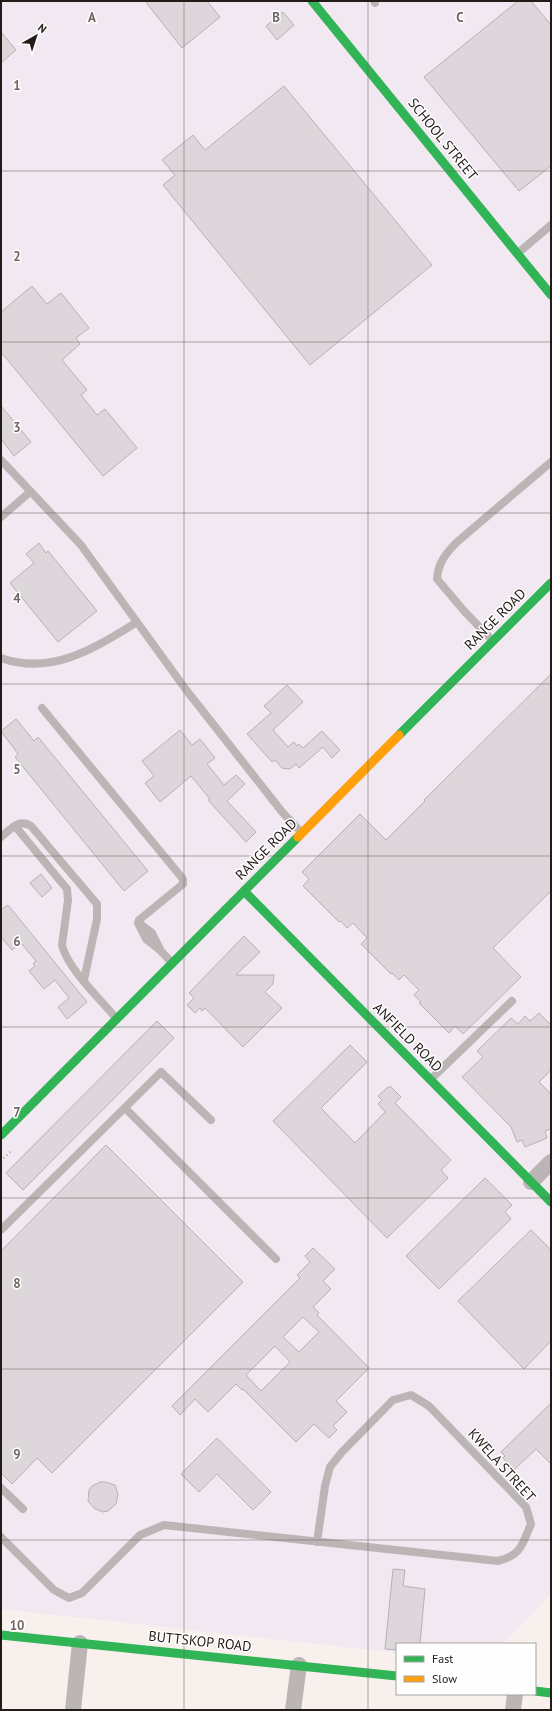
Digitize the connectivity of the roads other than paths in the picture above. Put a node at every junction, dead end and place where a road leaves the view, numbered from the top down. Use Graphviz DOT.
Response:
graph roads {
  1 [pos="312,1"];
  2 [pos="551,225"];
  3 [pos="517,254"];
  4 [pos="551,296"];
  5 [pos="1,460"];
  6 [pos="551,462"];
  7 [pos="30,492"];
  8 [pos="1,516"];
  9 [pos="551,583"];
  10 [pos="137,622"];
  11 [pos="493,641"];
  12 [pos="1,658"];
  13 [pos="42,708"];
  14 [pos="15,826"];
  15 [pos="301,833"];
  16 [pos="1,837"];
  17 [pos="244,891"];
  18 [pos="172,963"];
  19 [pos="84,980"];
  20 [pos="512,1000"];
  21 [pos="117,1019"];
  22 [pos="430,1080"];
  23 [pos="125,1108"];
  24 [pos="211,1120"];
  25 [pos="1,1135"];
  26 [pos="551,1162"];
  27 [pos="531,1182"];
  28 [pos="551,1202"];
  29 [pos="1,1230"];
  30 [pos="276,1259"];
  31 [pos="1,1488"];
  32 [pos="23,1509"];
  33 [pos="1,1538"];
  34 [pos="317,1542"];
  35 [pos="1,1634"];
  36 [pos="80,1643"];
  37 [pos="299,1666"];
  38 [pos="396,1676"];
  39 [pos="536,1691"];
  40 [pos="551,1693"];
  41 [pos="515,1695"];
  42 [pos="72,1710"];
  43 [pos="294,1710"];
  44 [pos="513,1710"];
  1 -- 3 [label="street, SCHOOL STREET"];
  2 -- 3 [label="lane"];
  3 -- 4 [label="street, SCHOOL STREET"];
  5 -- 7 [label="lane"];
  6 -- 11 [label="lane"];
  7 -- 8 [label="lane"];
  7 -- 10 [label="lane"];
  9 -- 11 [label="street, RANGE ROAD"];
  10 -- 12 [label="lane"];
  10 -- 15 [label="lane"];
  11 -- 15 [label="street, RANGE ROAD"];
  13 -- 18 [label="lane"];
  14 -- 16 [label="lane"];
  14 -- 19 [label="lane"];
  14 -- 19 [label="lane"];
  15 -- 17 [label="street, RANGE ROAD"];
  17 -- 18 [label="street, RANGE ROAD"];
  17 -- 22 [label="street, ANFIELD ROAD"];
  18 -- 21 [label="street, RANGE ROAD"];
  19 -- 21 [label="lane"];
  20 -- 22 [label="lane"];
  21 -- 25 [label="street, RANGE ROAD"];
  22 -- 27 [label="street, ANFIELD ROAD"];
  23 -- 24 [label="lane"];
  23 -- 29 [label="lane"];
  23 -- 30 [label="lane"];
  26 -- 27 [label="street"];
  27 -- 28 [label="street, ANFIELD ROAD"];
  31 -- 32 [label="lane"];
  33 -- 34 [label="lane, KWELA STREET"];
  34 -- 34 [label="lane, KWELA STREET"];
  35 -- 36 [label="street, BUTTSKOP ROAD"];
  36 -- 37 [label="street, BUTTSKOP ROAD"];
  36 -- 42 [label="street"];
  37 -- 38 [label="street, BUTTSKOP ROAD"];
  37 -- 43 [label="street"];
  39 -- 40 [label="street"];
  41 -- 44 [label="street"];
}
